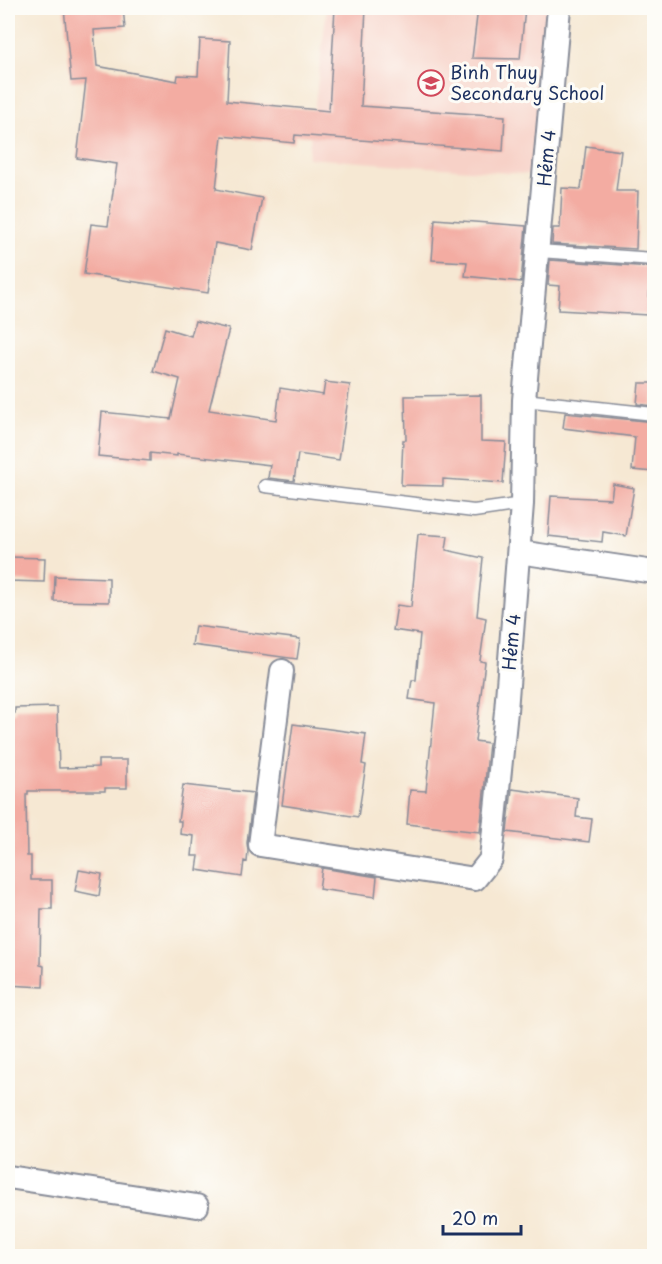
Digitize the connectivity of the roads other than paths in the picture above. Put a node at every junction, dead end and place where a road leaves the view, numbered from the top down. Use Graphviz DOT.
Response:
graph roads {
  1 [pos="559,8"];
  2 [pos="538,251"];
  3 [pos="654,259"];
  4 [pos="524,400"];
  5 [pos="654,414"];
  6 [pos="265,486"];
  7 [pos="522,504"];
  8 [pos="519,552"];
  9 [pos="654,572"];
  10 [pos="282,671"];
  11 [pos="8,1177"];
  12 [pos="197,1206"];
  1 -- 2 [label="street, Hẻm 4"];
  2 -- 3 [label="lane"];
  2 -- 4 [label="street, Hẻm 4"];
  4 -- 5 [label="lane"];
  4 -- 7 [label="street, Hẻm 4"];
  6 -- 7 [label="lane"];
  7 -- 8 [label="street, Hẻm 4"];
  8 -- 9 [label="street"];
  8 -- 10 [label="street, Hẻm 4"];
  11 -- 12 [label="street"];
}
